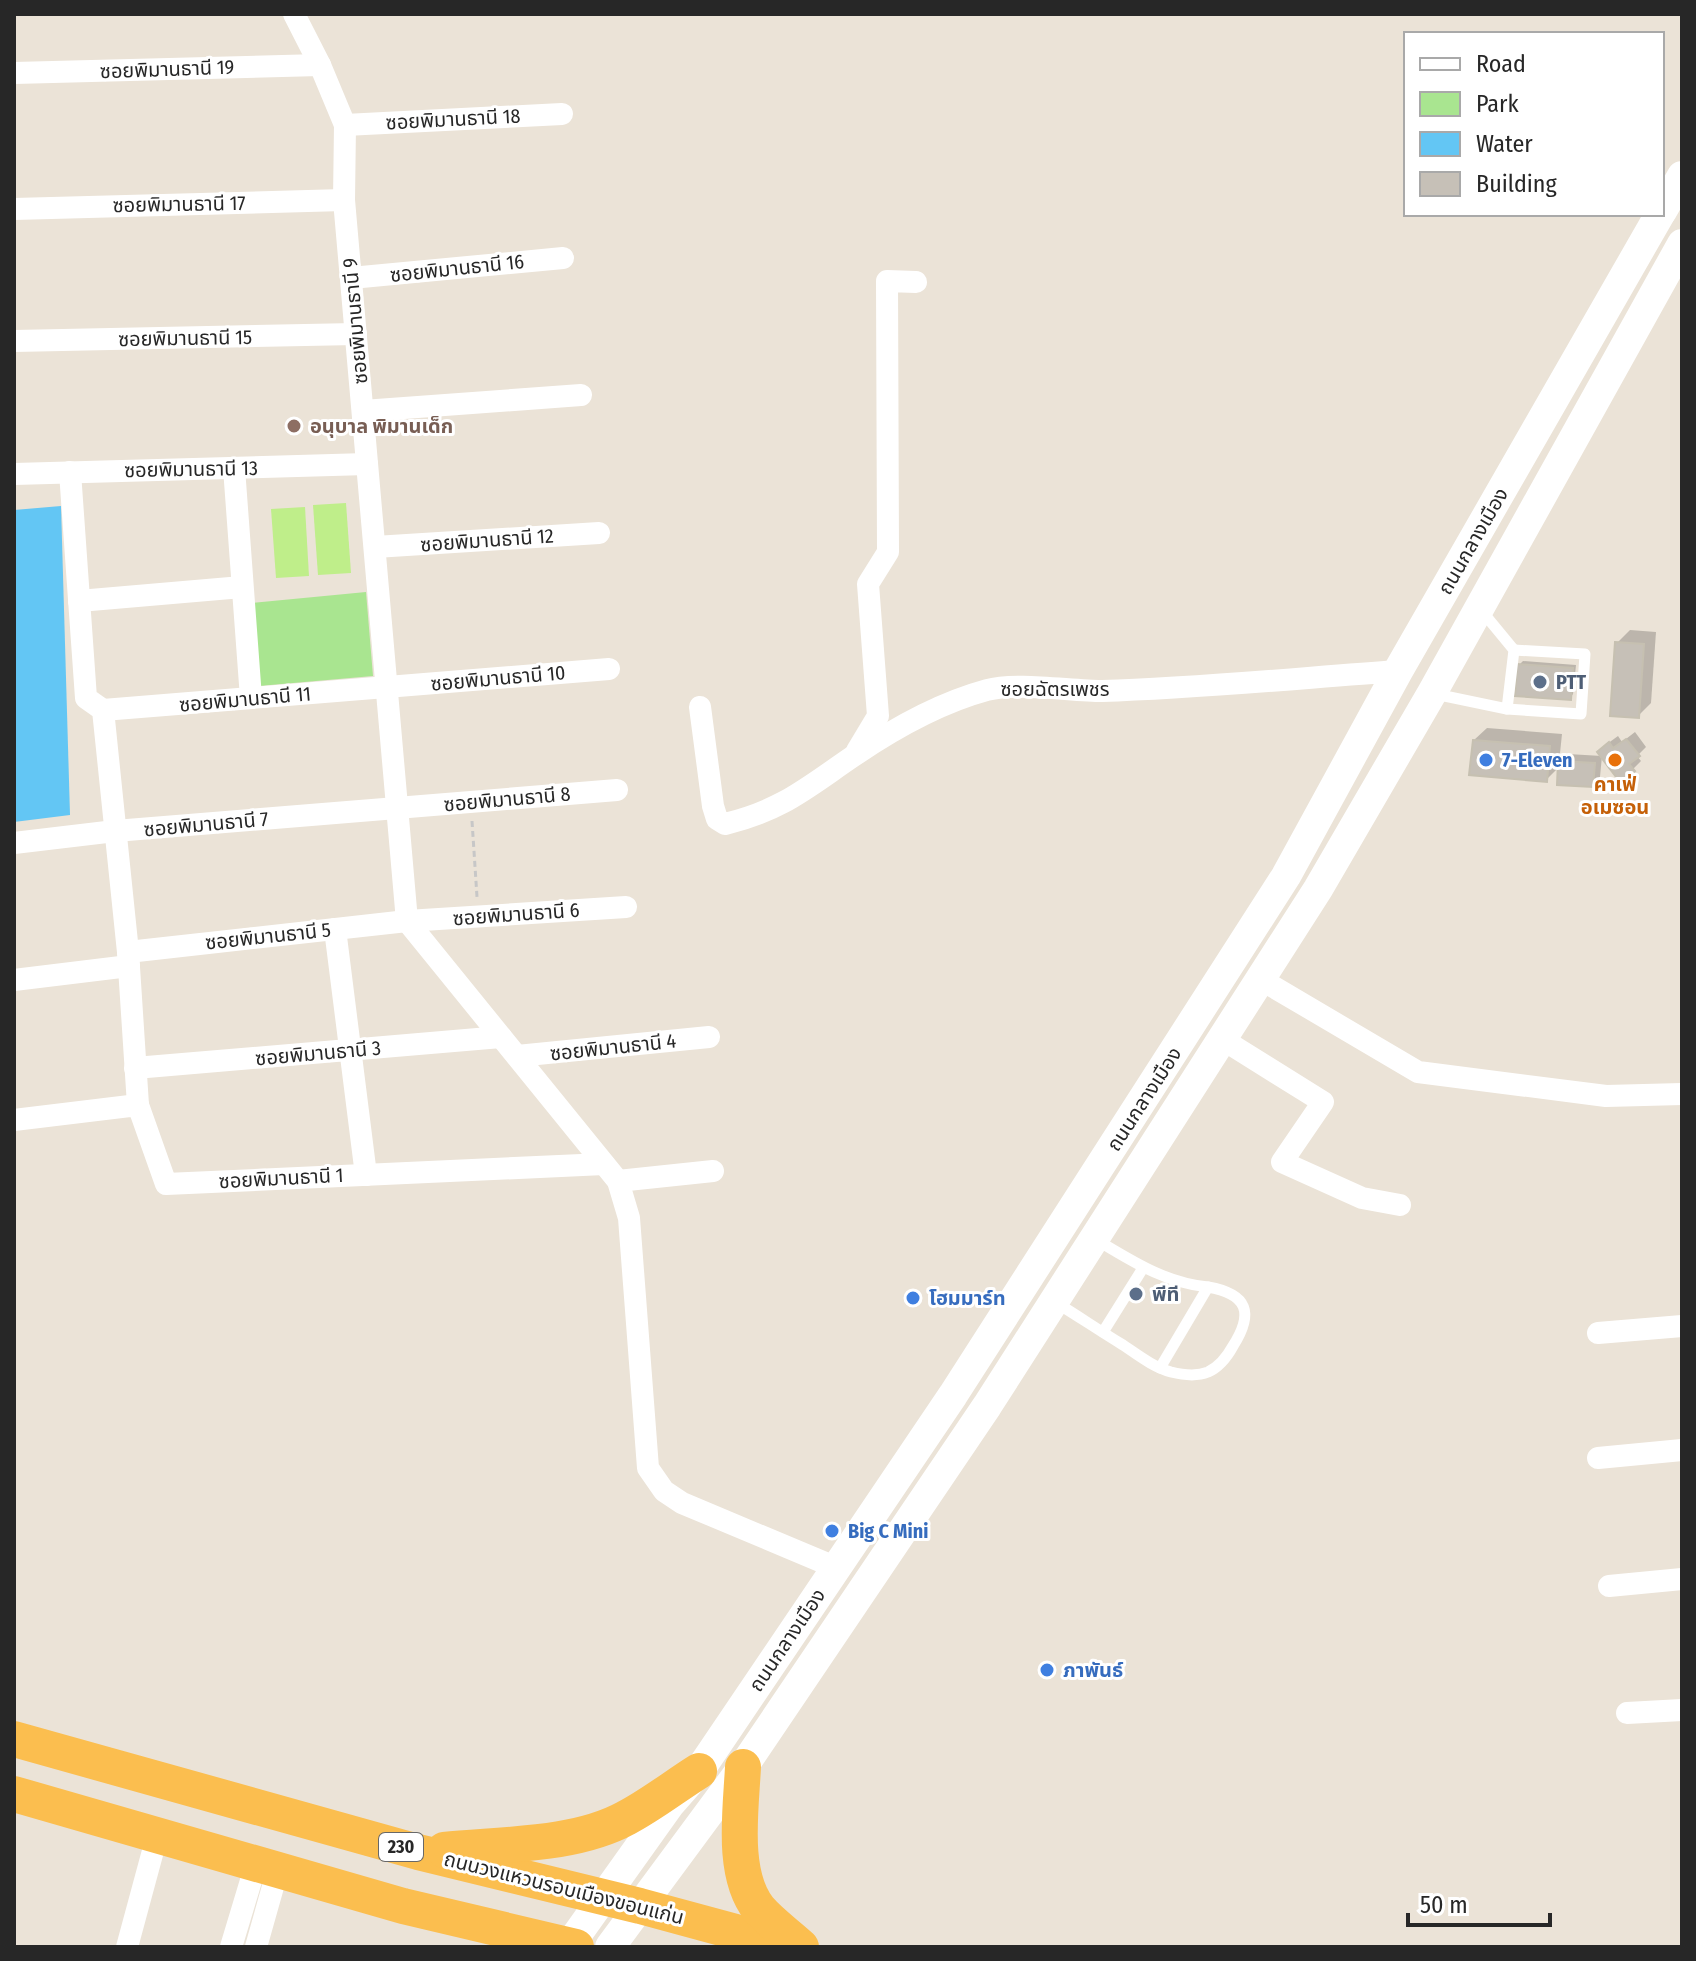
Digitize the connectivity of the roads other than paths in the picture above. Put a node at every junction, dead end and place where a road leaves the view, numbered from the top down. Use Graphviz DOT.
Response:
graph roads {
  1 [pos="294,14"];
  2 [pos="320,65"];
  3 [pos="14,73"];
  4 [pos="562,114"];
  5 [pos="345,125"];
  6 [pos="1682,176"];
  7 [pos="344,200"];
  8 [pos="1664,207"];
  9 [pos="14,209"];
  10 [pos="1659,216"];
  11 [pos="1682,244"];
  12 [pos="563,258"];
  13 [pos="351,278"];
  14 [pos="916,282"];
  15 [pos="356,334"];
  16 [pos="14,341"];
  17 [pos="581,395"];
  18 [pos="363,411"];
  19 [pos="367,464"];
  20 [pos="234,468"];
  21 [pos="70,472"];
  22 [pos="14,474"];
  23 [pos="599,533"];
  24 [pos="375,547"];
  25 [pos="242,587"];
  26 [pos="79,601"];
  27 [pos="1478,607"];
  28 [pos="1514,650"];
  29 [pos="609,669"];
  30 [pos="1398,671"];
  31 [pos="387,687"];
  32 [pos="1432,693"];
  33 [pos="251,698"];
  34 [pos="700,707"];
  35 [pos="1507,709"];
  36 [pos="103,710"];
  37 [pos="854,756"];
  38 [pos="617,790"];
  39 [pos="397,808"];
  40 [pos="115,831"];
  41 [pos="14,843"];
  42 [pos="626,907"];
  43 [pos="407,921"];
  44 [pos="335,929"];
  45 [pos="129,959"];
  46 [pos="1260,979"];
  47 [pos="14,980"];
  48 [pos="501,1037"];
  49 [pos="709,1037"];
  50 [pos="1222,1039"];
  51 [pos="350,1050"];
  52 [pos="517,1056"];
  53 [pos="135,1068"];
  54 [pos="1682,1094"];
  55 [pos="138,1105"];
  56 [pos="14,1120"];
  57 [pos="713,1171"];
  58 [pos="611,1173"];
  59 [pos="366,1175"];
  60 [pos="1400,1205"];
  61 [pos="1095,1239"];
  62 [pos="1143,1268"];
  63 [pos="1026,1283"];
  64 [pos="1208,1287"];
  65 [pos="1055,1302"];
  66 [pos="1682,1326"];
  67 [pos="1103,1332"];
  68 [pos="1598,1333"];
  69 [pos="1160,1368"];
  70 [pos="1682,1450"];
  71 [pos="1598,1458"];
  72 [pos="837,1568"];
  73 [pos="1682,1579"];
  74 [pos="1609,1586"];
  75 [pos="1682,1710"];
  76 [pos="1627,1713"];
  77 [pos="14,1739"];
  78 [pos="743,1767"];
  79 [pos="699,1771"];
  80 [pos="14,1794"];
  81 [pos="157,1836"];
  82 [pos="418,1852"];
  83 [pos="267,1866"];
  84 [pos="604,1898"];
  85 [pos="403,1906"];
  86 [pos="640,1906"];
  87 [pos="571,1946"];
  88 [pos="127,1947"];
  89 [pos="231,1947"];
  90 [pos="256,1947"];
  91 [pos="462,1947"];
  92 [pos="610,1947"];
  93 [pos="791,1947"];
  94 [pos="801,1947"];
  1 -- 2 [label="street, ซอยพิมานธานี 9"];
  2 -- 3 [label="street, ซอยพิมานธานี 19"];
  2 -- 5 [label="street, ซอยพิมานธานี 9"];
  4 -- 5 [label="street, ซอยพิมานธานี 18"];
  5 -- 7 [label="street, ซอยพิมานธานี 9"];
  6 -- 8 [label="main road, ถนนกลางเมือง"];
  7 -- 9 [label="street, ซอยพิมานธานี 17"];
  7 -- 13 [label="street, ซอยพิมานธานี 9"];
  10 -- 30 [label="main road, ถนนกลางเมือง"];
  11 -- 27 [label="main road, ถนนกลางเมือง"];
  12 -- 13 [label="street, ซอยพิมานธานี 16"];
  13 -- 15 [label="street, ซอยพิมานธานี 9"];
  14 -- 37 [label="street"];
  15 -- 16 [label="street, ซอยพิมานธานี 15"];
  15 -- 18 [label="street, ซอยพิมานธานี 9"];
  17 -- 18 [label="street"];
  18 -- 19 [label="street, ซอยพิมานธานี 9"];
  19 -- 20 [label="street, ซอยพิมานธานี 13"];
  19 -- 24 [label="street, ซอยพิมานธานี 9"];
  20 -- 21 [label="street, ซอยพิมานธานี 13"];
  20 -- 25 [label="street"];
  21 -- 22 [label="street, ซอยพิมานธานี 13"];
  21 -- 26 [label="street"];
  23 -- 24 [label="street, ซอยพิมานธานี 12"];
  24 -- 31 [label="street, ซอยพิมานธานี 9"];
  25 -- 26 [label="street"];
  25 -- 33 [label="street"];
  26 -- 36 [label="street"];
  27 -- 28 [label="lane"];
  27 -- 32 [label="main road, ถนนกลางเมือง"];
  28 -- 35 [label="lane"];
  28 -- 35 [label="lane"];
  29 -- 31 [label="street, ซอยพิมานธานี 10"];
  30 -- 37 [label="street, ซอยฉัตรเพชร"];
  30 -- 63 [label="main road, ถนนกลางเมือง"];
  31 -- 33 [label="street, ซอยพิมานธานี 11"];
  31 -- 39 [label="street, ซอยพิมานธานี 9"];
  32 -- 35 [label="lane"];
  32 -- 46 [label="main road, ถนนกลางเมือง"];
  33 -- 36 [label="street, ซอยพิมานธานี 11"];
  34 -- 37 [label="street, ซอยฉัตรเพชร"];
  36 -- 40 [label="street"];
  38 -- 39 [label="street, ซอยพิมานธานี 8"];
  39 -- 40 [label="street, ซอยพิมานธานี 7"];
  39 -- 43 [label="street, ซอยพิมานธานี 9"];
  40 -- 41 [label="street, ซอยพิมานธานี 7"];
  40 -- 45 [label="street"];
  42 -- 43 [label="street, ซอยพิมานธานี 6"];
  43 -- 44 [label="street, ซอยพิมานธานี 5"];
  43 -- 48 [label="street"];
  44 -- 45 [label="street, ซอยพิมานธานี 5"];
  44 -- 51 [label="street"];
  45 -- 47 [label="street, ซอยพิมานธานี 5"];
  45 -- 53 [label="street"];
  46 -- 50 [label="main road, ถนนกลางเมือง"];
  46 -- 54 [label="street"];
  48 -- 51 [label="street, ซอยพิมานธานี 3"];
  48 -- 52 [label="street"];
  49 -- 52 [label="street, ซอยพิมานธานี 4"];
  50 -- 60 [label="street"];
  50 -- 61 [label="main road, ถนนกลางเมือง"];
  51 -- 53 [label="street, ซอยพิมานธานี 3"];
  51 -- 59 [label="street"];
  52 -- 58 [label="street"];
  53 -- 55 [label="street"];
  55 -- 56 [label="street"];
  55 -- 59 [label="street, ซอยพิมานธานี 1"];
  57 -- 58 [label="street, ซอยพิมานธานี 1"];
  58 -- 59 [label="street, ซอยพิมานธานี 1"];
  58 -- 72 [label="street"];
  61 -- 62 [label="lane"];
  61 -- 65 [label="main road, ถนนกลางเมือง"];
  62 -- 64 [label="lane"];
  62 -- 67 [label="lane"];
  63 -- 65 [label="main road"];
  63 -- 72 [label="main road, ถนนกลางเมือง"];
  64 -- 69 [label="lane"];
  64 -- 69 [label="lane"];
  65 -- 67 [label="lane"];
  65 -- 78 [label="main road, ถนนกลางเมือง"];
  66 -- 68 [label="street"];
  67 -- 69 [label="lane"];
  70 -- 71 [label="street"];
  72 -- 79 [label="main road, ถนนกลางเมือง"];
  73 -- 74 [label="street"];
  75 -- 76 [label="street"];
  77 -- 82 [label="highway, ถนนวงแหวนรอบเมืองขอนแก่น / 230"];
  78 -- 86 [label="main road, ถนนกลางเมือง"];
  78 -- 94 [label="highway"];
  79 -- 82 [label="highway"];
  79 -- 84 [label="main road, ถนนกลางเมือง"];
  80 -- 81 [label="highway"];
  81 -- 83 [label="highway"];
  81 -- 88 [label="street"];
  82 -- 84 [label="highway, ถนนวงแหวนรอบเมืองขอนแก่น / 230"];
  83 -- 85 [label="highway"];
  83 -- 89 [label="street"];
  83 -- 90 [label="street"];
  84 -- 86 [label="highway, ถนนวงแหวนรอบเมืองขอนแก่น / 230"];
  84 -- 87 [label="main road, ถนนกลางเมือง"];
  85 -- 87 [label="highway"];
  85 -- 91 [label="highway"];
  86 -- 92 [label="main road, ถนนกลางเมือง"];
  86 -- 93 [label="highway, ถนนวงแหวนรอบเมืองขอนแก่น / 230"];
}
